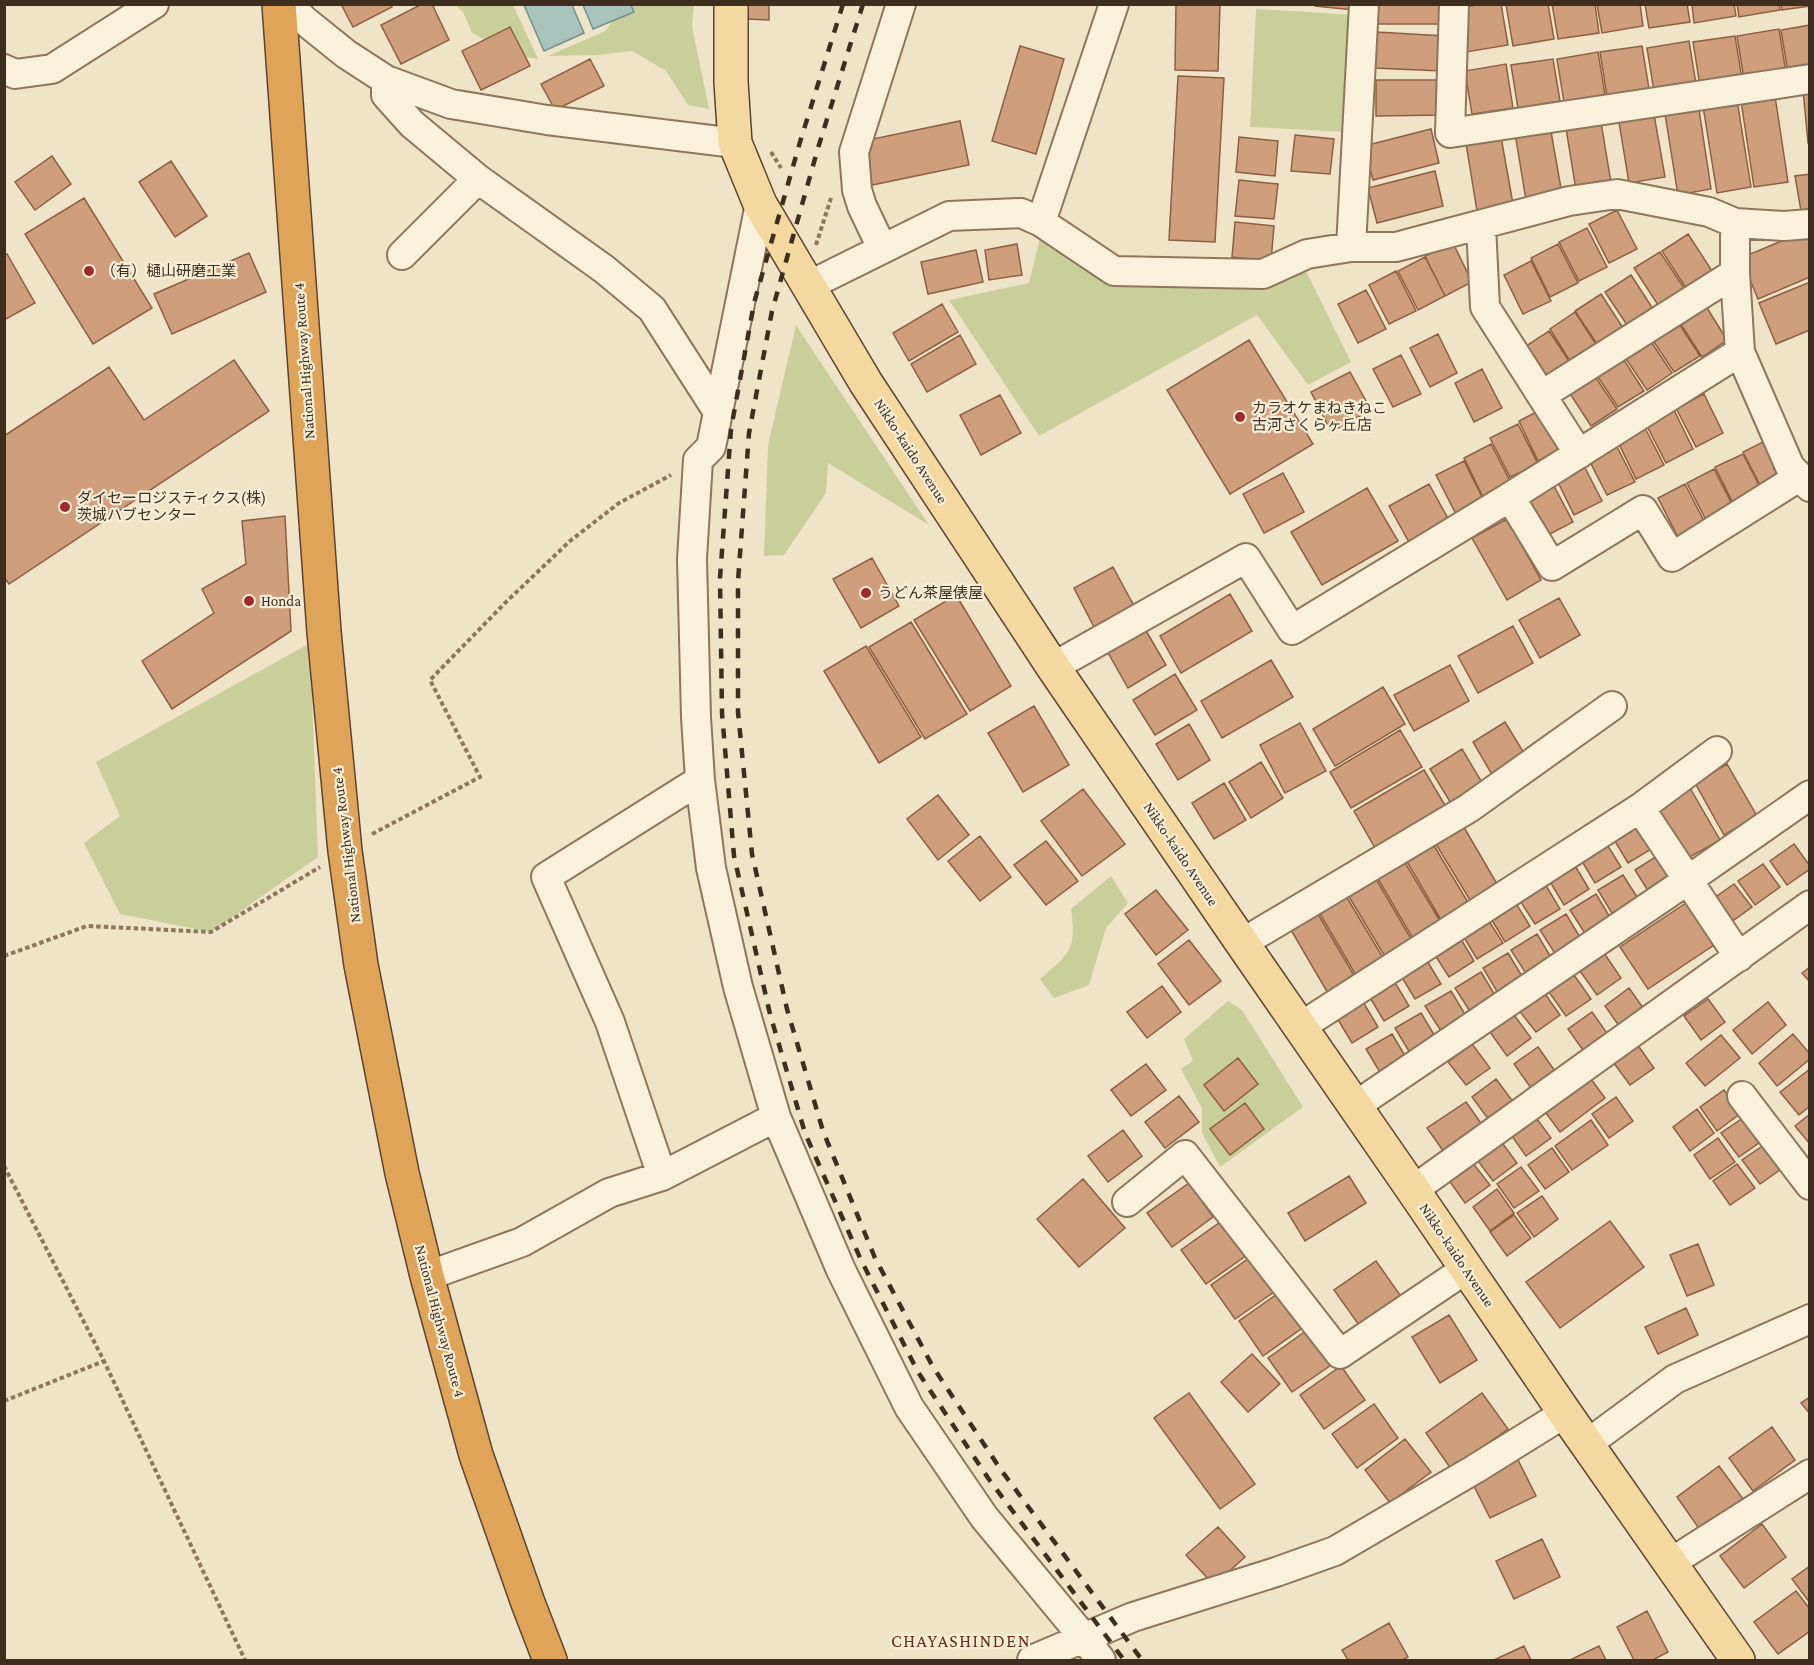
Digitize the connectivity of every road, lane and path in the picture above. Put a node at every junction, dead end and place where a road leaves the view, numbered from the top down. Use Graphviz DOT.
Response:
graph roads {
  1 [pos="154,4"];
  2 [pos="279,4"];
  3 [pos="288,4"];
  4 [pos="731,4"];
  5 [pos="901,4"];
  6 [pos="1114,4"];
  7 [pos="1364,4"];
  8 [pos="1454,4"];
  9 [pos="4,69"];
  10 [pos="1809,79"];
  11 [pos="386,80"];
  12 [pos="735,143"];
  13 [pos="478,179"];
  14 [pos="832,193"];
  15 [pos="760,204"];
  16 [pos="1041,222"];
  17 [pos="1735,223"];
  18 [pos="1809,224"];
  19 [pos="1481,225"];
  20 [pos="1351,246"];
  21 [pos="882,248"];
  22 [pos="814,252"];
  23 [pos="402,255"];
  24 [pos="1735,273"];
  25 [pos="807,286"];
  26 [pos="1740,352"];
  27 [pos="1542,395"];
  28 [pos="718,412"];
  29 [pos="1579,454"];
  30 [pos="698,460"];
  31 [pos="1804,482"];
  32 [pos="1510,497"];
  33 [pos="1053,667"];
  34 [pos="1612,706"];
  35 [pos="1717,751"];
  36 [pos="700,780"];
  37 [pos="1809,795"];
  38 [pos="1640,808"];
  39 [pos="345,851"];
  40 [pos="1688,880"];
  41 [pos="1809,905"];
  42 [pos="1242,943"];
  43 [pos="4,956"];
  44 [pos="1739,957"];
  45 [pos="1300,1027"];
  46 [pos="1742,1096"];
  47 [pos="1355,1106"];
  48 [pos="776,1117"];
  49 [pos="4,1166"];
  50 [pos="662,1176"];
  51 [pos="1809,1185"];
  52 [pos="1413,1190"];
  53 [pos="1127,1202"];
  54 [pos="1466,1269"];
  55 [pos="427,1275"];
  56 [pos="1809,1319"];
  57 [pos="104,1361"];
  58 [pos="4,1401"];
  59 [pos="1565,1413"];
  60 [pos="1587,1444"];
  61 [pos="1809,1474"];
  62 [pos="1670,1563"];
  63 [pos="1092,1649"];
  64 [pos="245,1660"];
  65 [pos="550,1660"];
  66 [pos="1032,1660"];
  67 [pos="1738,1660"];
  1 -- 9 [label="street"];
  2 -- 39 [label="highway, National Highway Route 4"];
  3 -- 11 [label="street"];
  4 -- 12 [label="main road, Nikko-kaido Avenue"];
  5 -- 21 [label="street"];
  6 -- 16 [label="street"];
  7 -- 20 [label="street"];
  8 -- 10 [label="street"];
  11 -- 12 [label="street"];
  11 -- 13 [label="street"];
  12 -- 15 [label="main road, Nikko-kaido Avenue"];
  13 -- 23 [label="street"];
  13 -- 28 [label="street"];
  14 -- 22 [label="path"];
  15 -- 25 [label="main road, Nikko-kaido Avenue"];
  15 -- 28 [label="street"];
  16 -- 20 [label="street"];
  16 -- 21 [label="street"];
  17 -- 18 [label="street"];
  17 -- 19 [label="street"];
  17 -- 24 [label="street"];
  19 -- 20 [label="street"];
  19 -- 27 [label="street"];
  21 -- 25 [label="street"];
  24 -- 26 [label="street"];
  24 -- 27 [label="street"];
  25 -- 33 [label="main road, Nikko-kaido Avenue"];
  26 -- 29 [label="street"];
  26 -- 31 [label="street"];
  27 -- 29 [label="street"];
  28 -- 30 [label="street"];
  29 -- 32 [label="street"];
  30 -- 36 [label="street"];
  30 -- 39 [label="path"];
  31 -- 32 [label="street"];
  32 -- 33 [label="street"];
  33 -- 42 [label="main road, Nikko-kaido Avenue"];
  34 -- 42 [label="street"];
  35 -- 38 [label="street"];
  36 -- 48 [label="street"];
  36 -- 50 [label="street"];
  37 -- 40 [label="street"];
  38 -- 40 [label="street"];
  38 -- 45 [label="street"];
  39 -- 43 [label="path"];
  39 -- 55 [label="highway, National Highway Route 4"];
  40 -- 44 [label="street"];
  40 -- 47 [label="street"];
  41 -- 44 [label="street"];
  42 -- 45 [label="main road, Nikko-kaido Avenue"];
  44 -- 52 [label="street"];
  45 -- 47 [label="main road, Nikko-kaido Avenue"];
  46 -- 51 [label="street"];
  47 -- 52 [label="main road, Nikko-kaido Avenue"];
  48 -- 50 [label="street"];
  48 -- 63 [label="street"];
  49 -- 57 [label="path"];
  50 -- 55 [label="street"];
  52 -- 54 [label="main road, Nikko-kaido Avenue"];
  53 -- 54 [label="street"];
  54 -- 59 [label="main road, Nikko-kaido Avenue"];
  55 -- 65 [label="highway, National Highway Route 4"];
  56 -- 60 [label="street"];
  57 -- 58 [label="path"];
  57 -- 64 [label="path"];
  59 -- 60 [label="main road, Nikko-kaido Avenue"];
  59 -- 63 [label="street"];
  60 -- 62 [label="main road, Nikko-kaido Avenue"];
  61 -- 62 [label="street"];
  62 -- 67 [label="main road, Nikko-kaido Avenue"];
  63 -- 66 [label="street"];
}
